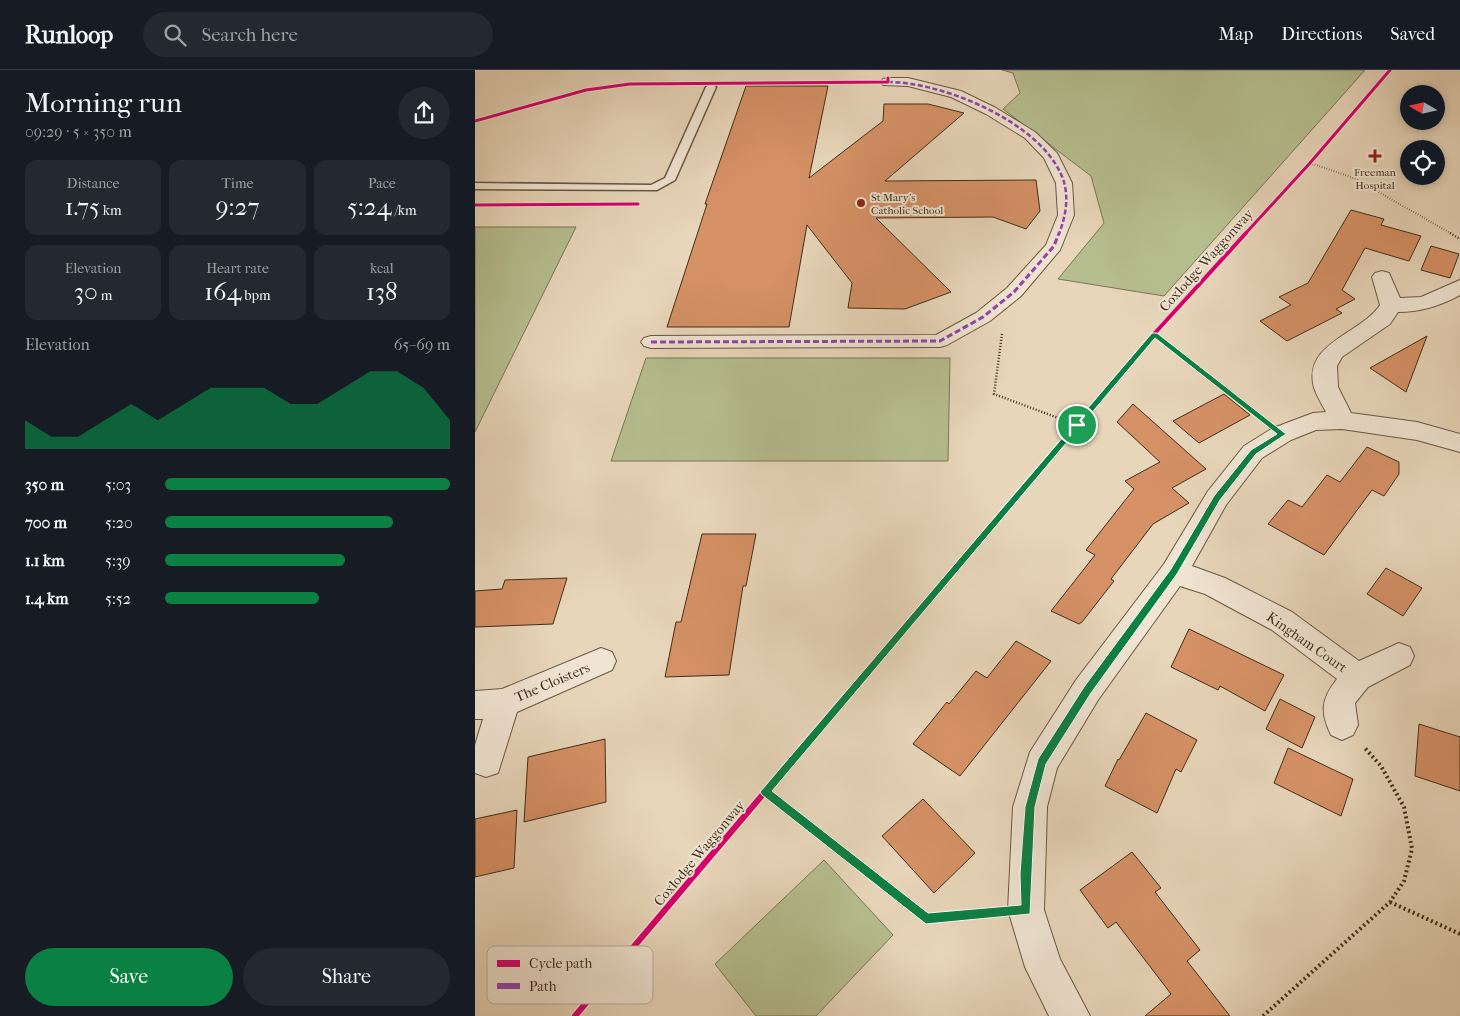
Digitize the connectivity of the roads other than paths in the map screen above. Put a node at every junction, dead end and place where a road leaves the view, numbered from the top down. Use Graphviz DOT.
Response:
graph roads {
  1 [pos="887,82"];
  2 [pos="711,87"];
  3 [pos="475,186"];
  4 [pos="1382,277"];
  5 [pos="1460,286"];
  6 [pos="1391,305"];
  7 [pos="651,342"];
  8 [pos="1342,420"];
  9 [pos="1460,443"];
  10 [pos="1174,572"];
  11 [pos="1399,656"];
  12 [pos="601,661"];
  13 [pos="1357,677"];
  14 [pos="489,704"];
  15 [pos="1342,725"];
  16 [pos="485,762"];
  17 [pos="1070,1016"];
  1 -- 7 [label="street"];
  2 -- 3 [label="lane"];
  4 -- 6 [label="street"];
  5 -- 6 [label="street"];
  6 -- 8 [label="street"];
  8 -- 9 [label="street"];
  8 -- 10 [label="street"];
  10 -- 13 [label="street, Kingham Court"];
  10 -- 17 [label="street"];
  11 -- 13 [label="street, Kingham Court"];
  12 -- 14 [label="street, The Cloisters"];
  13 -- 15 [label="street, Kingham Court"];
  14 -- 16 [label="street, The Cloisters"];
}
